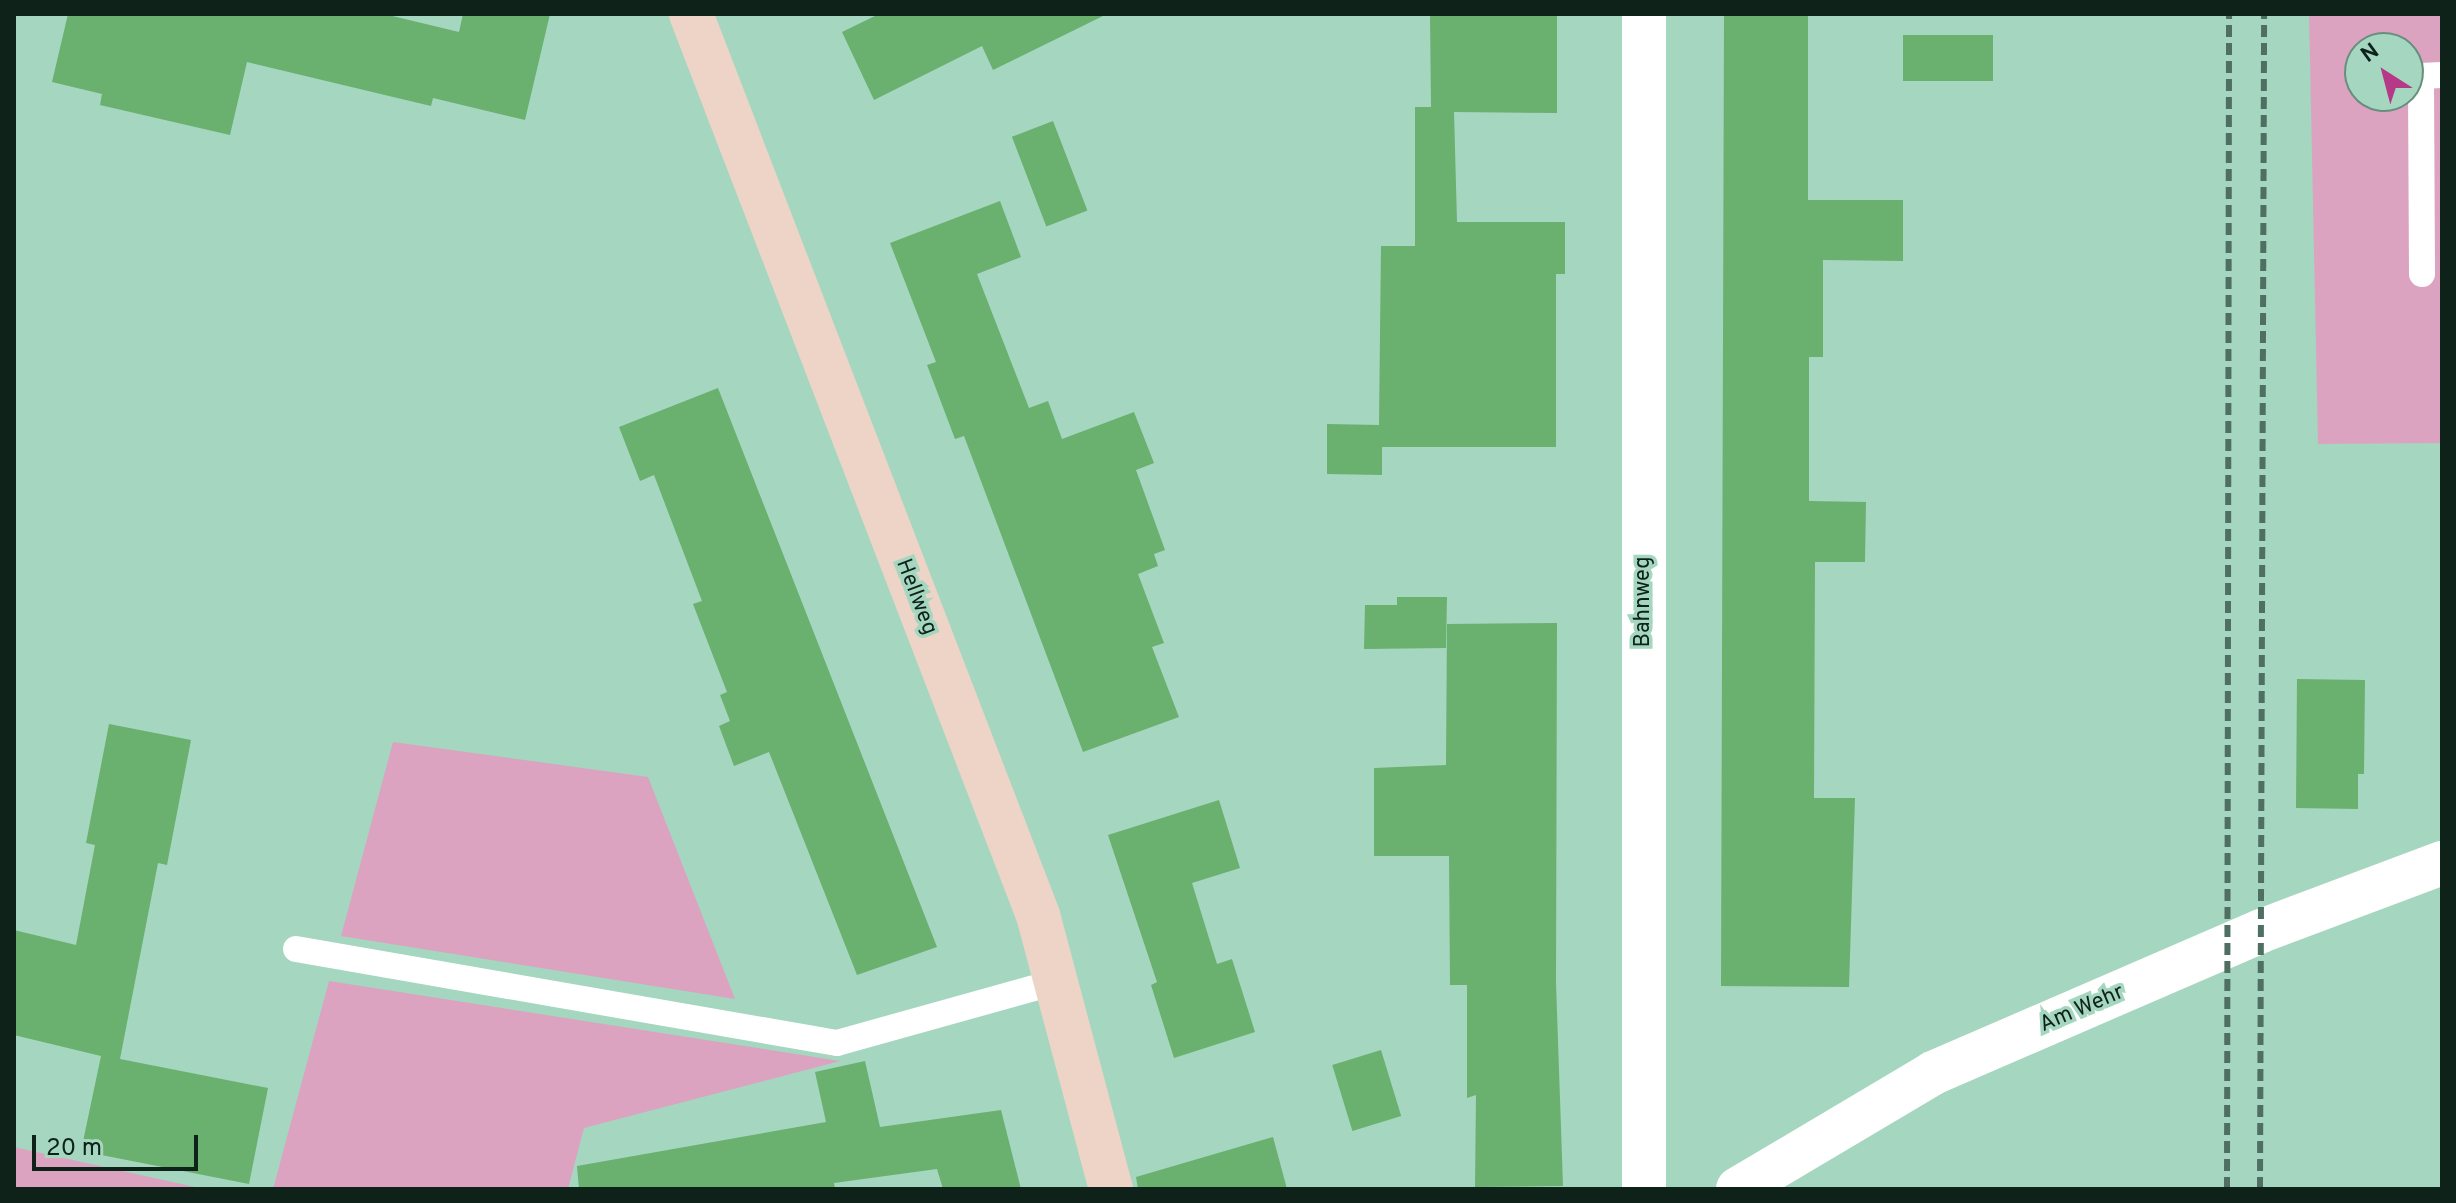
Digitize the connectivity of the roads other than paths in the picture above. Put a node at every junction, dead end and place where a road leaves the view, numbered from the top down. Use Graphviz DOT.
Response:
graph roads {
  1 [pos="691,14"];
  2 [pos="1644,14"];
  3 [pos="2442,75"];
  4 [pos="2422,274"];
  5 [pos="2442,863"];
  6 [pos="296,949"];
  7 [pos="1056,982"];
  8 [pos="1111,1189"];
  9 [pos="1644,1189"];
  10 [pos="1738,1189"];
  1 -- 7 [label="street, Hellweg"];
  2 -- 9 [label="street, Bahnweg"];
  3 -- 4 [label="lane"];
  5 -- 10 [label="street, Am Wehr"];
  6 -- 7 [label="lane"];
  7 -- 8 [label="street, Hellweg"];
}
